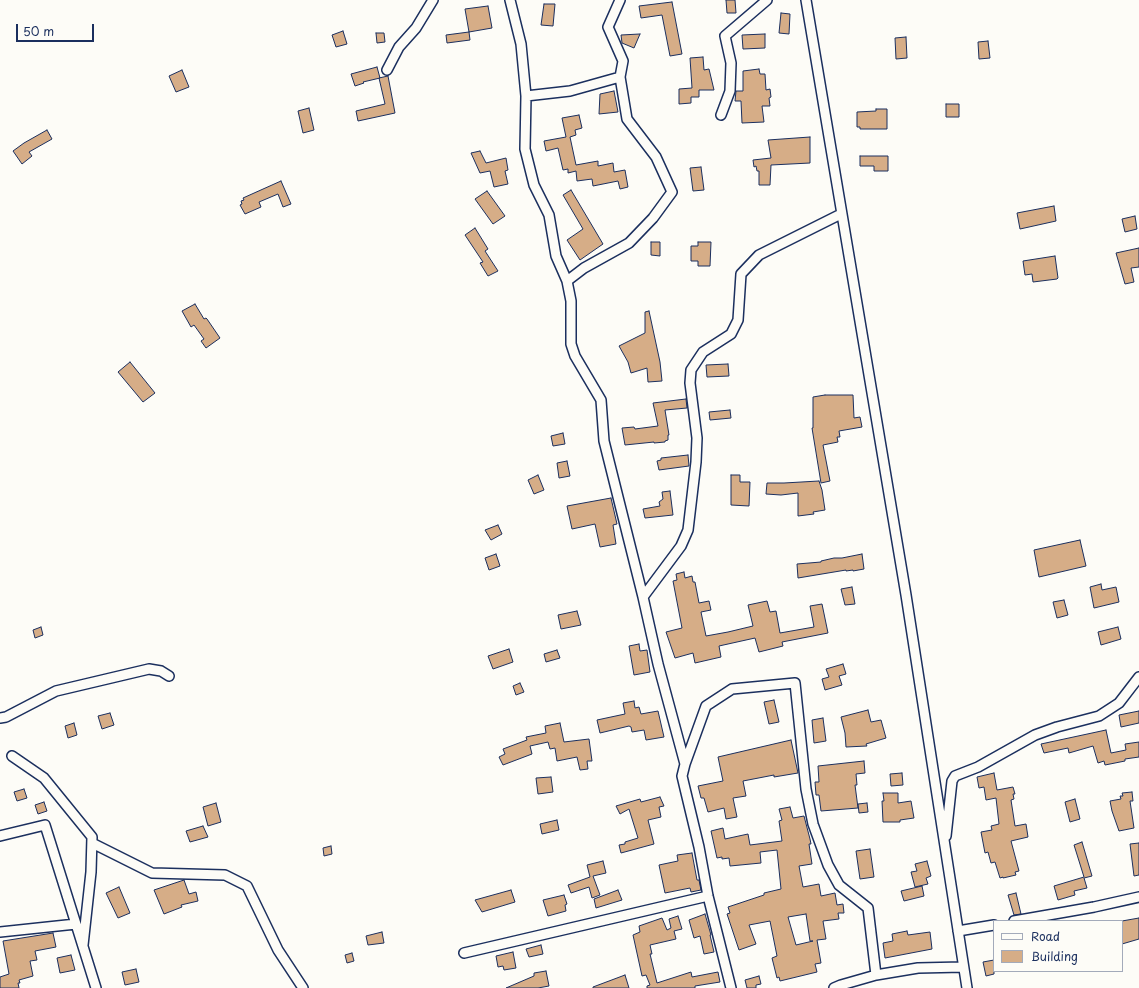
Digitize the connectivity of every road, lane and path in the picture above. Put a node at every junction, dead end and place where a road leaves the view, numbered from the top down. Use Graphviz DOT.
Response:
graph roads {
  1 [pos="433,0"];
  2 [pos="510,0"];
  3 [pos="620,0"];
  4 [pos="767,0"];
  5 [pos="806,0"];
  6 [pos="387,70"];
  7 [pos="620,77"];
  8 [pos="526,96"];
  9 [pos="721,115"];
  10 [pos="841,214"];
  11 [pos="567,281"];
  12 [pos="643,597"];
  13 [pos="169,676"];
  14 [pos="1139,677"];
  15 [pos="0,718"];
  16 [pos="12,756"];
  17 [pos="685,764"];
  18 [pos="0,836"];
  19 [pos="92,843"];
  20 [pos="945,847"];
  21 [pos="708,896"];
  22 [pos="1139,897"];
  23 [pos="1020,920"];
  24 [pos="76,924"];
  25 [pos="993,925"];
  26 [pos="958,931"];
  27 [pos="0,932"];
  28 [pos="83,945"];
  29 [pos="464,953"];
  30 [pos="964,967"];
  31 [pos="876,975"];
  32 [pos="96,988"];
  33 [pos="303,988"];
  34 [pos="732,988"];
  35 [pos="834,988"];
  36 [pos="967,988"];
  1 -- 6 [label="street"];
  2 -- 8 [label="street"];
  3 -- 7 [label="street"];
  4 -- 9 [label="street"];
  5 -- 10 [label="street"];
  7 -- 8 [label="street"];
  7 -- 11 [label="street"];
  8 -- 11 [label="street"];
  10 -- 12 [label="street"];
  10 -- 20 [label="street"];
  11 -- 12 [label="street"];
  12 -- 17 [label="street"];
  13 -- 15 [label="street"];
  14 -- 20 [label="street"];
  16 -- 19 [label="street"];
  17 -- 21 [label="street"];
  17 -- 31 [label="street"];
  18 -- 24 [label="street"];
  19 -- 28 [label="street"];
  19 -- 33 [label="street"];
  20 -- 26 [label="street"];
  21 -- 29 [label="street"];
  21 -- 34 [label="street"];
  22 -- 23 [label="street"];
  24 -- 27 [label="street"];
  24 -- 28 [label="street"];
  25 -- 26 [label="street"];
  26 -- 30 [label="street"];
  28 -- 32 [label="street"];
  30 -- 31 [label="street"];
  30 -- 36 [label="street"];
  31 -- 35 [label="street"];
}
